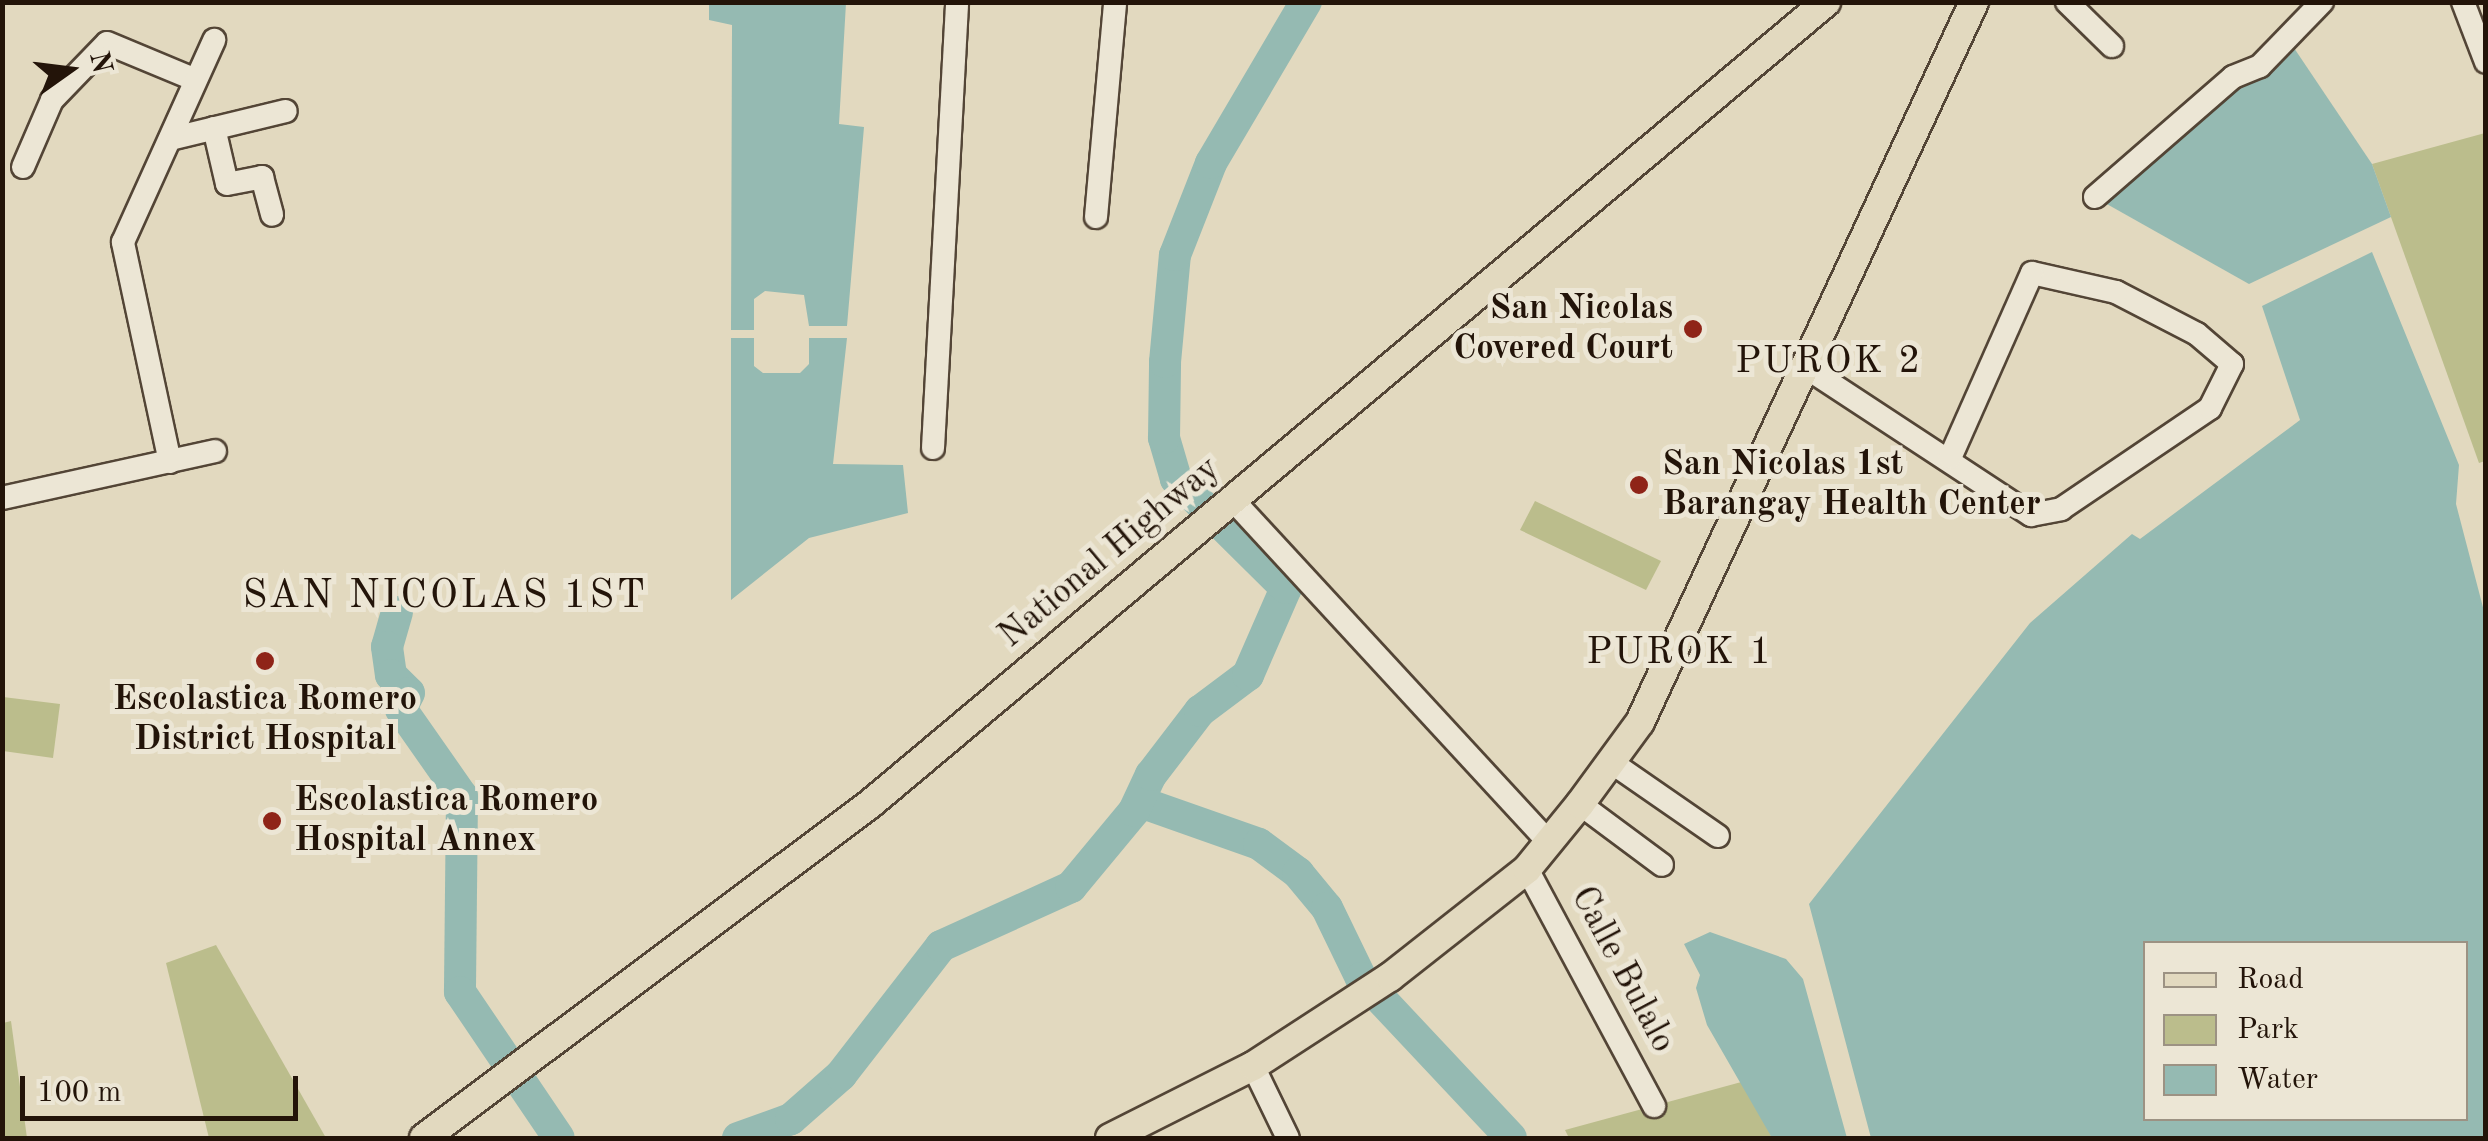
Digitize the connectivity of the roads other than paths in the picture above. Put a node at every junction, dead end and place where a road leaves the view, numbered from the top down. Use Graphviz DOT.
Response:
graph roads {
  1 [pos="957,2"];
  2 [pos="1115,2"];
  3 [pos="1826,2"];
  4 [pos="1974,2"];
  5 [pos="2068,2"];
  6 [pos="2322,2"];
  7 [pos="2463,2"];
  8 [pos="214,40"];
  9 [pos="2112,46"];
  10 [pos="2486,62"];
  11 [pos="196,80"];
  12 [pos="286,111"];
  13 [pos="214,128"];
  14 [pos="170,138"];
  15 [pos="22,167"];
  16 [pos="2095,197"];
  17 [pos="272,215"];
  18 [pos="1096,217"];
  19 [pos="1806,368"];
  20 [pos="934,448"];
  21 [pos="215,450"];
  22 [pos="1950,458"];
  23 [pos="170,462"];
  24 [pos="2,498"];
  25 [pos="1229,502"];
  26 [pos="1611,762"];
  27 [pos="1580,804"];
  28 [pos="1718,836"];
  29 [pos="1548,841"];
  30 [pos="1662,865"];
  31 [pos="1527,869"];
  32 [pos="1253,1066"];
  33 [pos="1654,1106"];
  34 [pos="424,1138"];
  35 [pos="1110,1138"];
  36 [pos="1288,1138"];
  1 -- 20 [label="street"];
  2 -- 18 [label="street"];
  3 -- 25 [label="main road, National Highway"];
  4 -- 19 [label="main road"];
  5 -- 9 [label="street"];
  6 -- 16 [label="street"];
  7 -- 10 [label="street"];
  8 -- 11 [label="street"];
  11 -- 14 [label="street"];
  11 -- 15 [label="street"];
  12 -- 13 [label="street"];
  13 -- 14 [label="street"];
  13 -- 17 [label="street"];
  14 -- 23 [label="street"];
  19 -- 22 [label="street"];
  19 -- 26 [label="main road"];
  21 -- 23 [label="street"];
  22 -- 22 [label="street"];
  23 -- 24 [label="street"];
  25 -- 29 [label="street"];
  25 -- 34 [label="main road, National Highway"];
  26 -- 27 [label="main road"];
  26 -- 28 [label="street"];
  27 -- 29 [label="main road"];
  27 -- 30 [label="street"];
  29 -- 31 [label="main road"];
  31 -- 32 [label="main road"];
  31 -- 33 [label="street, Calle Bulalo"];
  32 -- 35 [label="main road"];
  32 -- 36 [label="street"];
}
